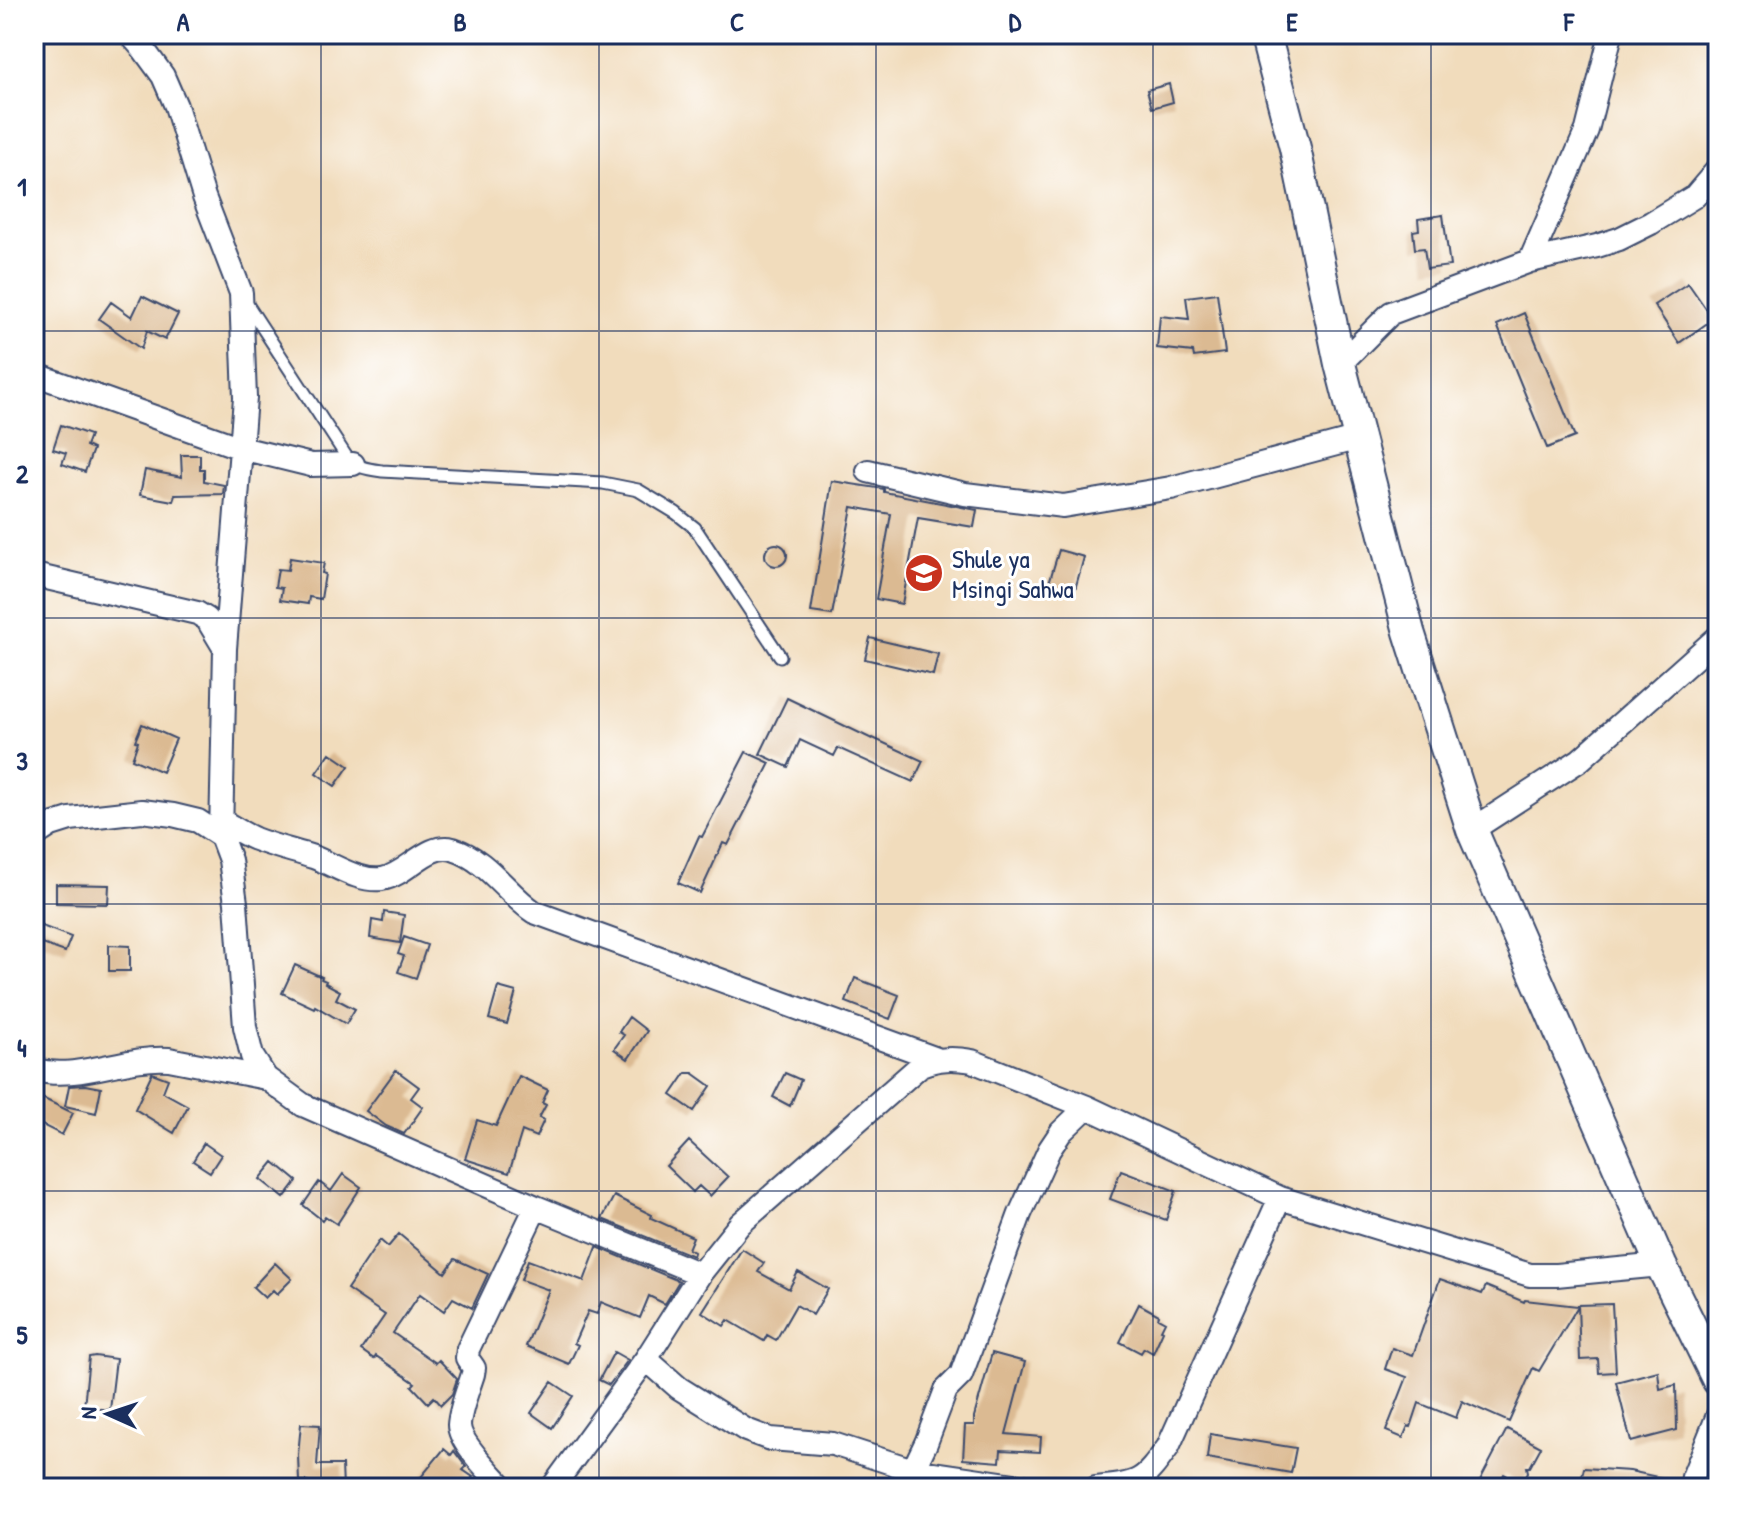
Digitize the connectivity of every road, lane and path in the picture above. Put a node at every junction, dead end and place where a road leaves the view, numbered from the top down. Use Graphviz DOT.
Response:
graph roads {
  1 [pos="130,34"];
  2 [pos="1265,34"];
  3 [pos="1611,34"];
  4 [pos="1718,169"];
  5 [pos="1530,261"];
  6 [pos="241,293"];
  7 [pos="1340,364"];
  8 [pos="34,374"];
  9 [pos="1359,438"];
  10 [pos="241,448"];
  11 [pos="353,464"];
  12 [pos="868,471"];
  13 [pos="34,575"];
  14 [pos="1718,637"];
  15 [pos="225,649"];
  16 [pos="780,656"];
  17 [pos="221,829"];
  18 [pos="1472,830"];
  19 [pos="34,836"];
  20 [pos="937,1059"];
  21 [pos="34,1070"];
  22 [pos="266,1078"];
  23 [pos="1087,1107"];
  24 [pos="1280,1198"];
  25 [pos="536,1207"];
  26 [pos="1661,1265"];
  27 [pos="700,1274"];
  28 [pos="646,1359"];
  29 [pos="1718,1381"];
  30 [pos="1718,1415"];
  31 [pos="913,1470"];
  32 [pos="504,1488"];
  33 [pos="552,1488"];
  34 [pos="1034,1488"];
  35 [pos="1096,1488"];
  36 [pos="1691,1488"];
  1 -- 6 [label="street"];
  2 -- 7 [label="main road"];
  3 -- 5 [label="street"];
  4 -- 5 [label="street"];
  5 -- 7 [label="street"];
  6 -- 10 [label="street"];
  6 -- 11 [label="lane"];
  7 -- 9 [label="main road"];
  8 -- 10 [label="street"];
  9 -- 12 [label="street"];
  9 -- 18 [label="main road"];
  10 -- 11 [label="street"];
  10 -- 15 [label="street"];
  11 -- 16 [label="lane"];
  13 -- 15 [label="street"];
  14 -- 18 [label="street"];
  15 -- 17 [label="street"];
  17 -- 19 [label="street"];
  17 -- 20 [label="street"];
  17 -- 22 [label="street"];
  18 -- 26 [label="main road"];
  20 -- 23 [label="street"];
  20 -- 27 [label="street"];
  21 -- 22 [label="street"];
  22 -- 25 [label="street"];
  23 -- 24 [label="street"];
  23 -- 31 [label="street"];
  24 -- 26 [label="street"];
  24 -- 35 [label="street"];
  25 -- 27 [label="street"];
  25 -- 32 [label="street"];
  26 -- 29 [label="main road"];
  27 -- 28 [label="street"];
  28 -- 31 [label="street"];
  28 -- 33 [label="street"];
  30 -- 36 [label="street"];
  31 -- 34 [label="street"];
}
